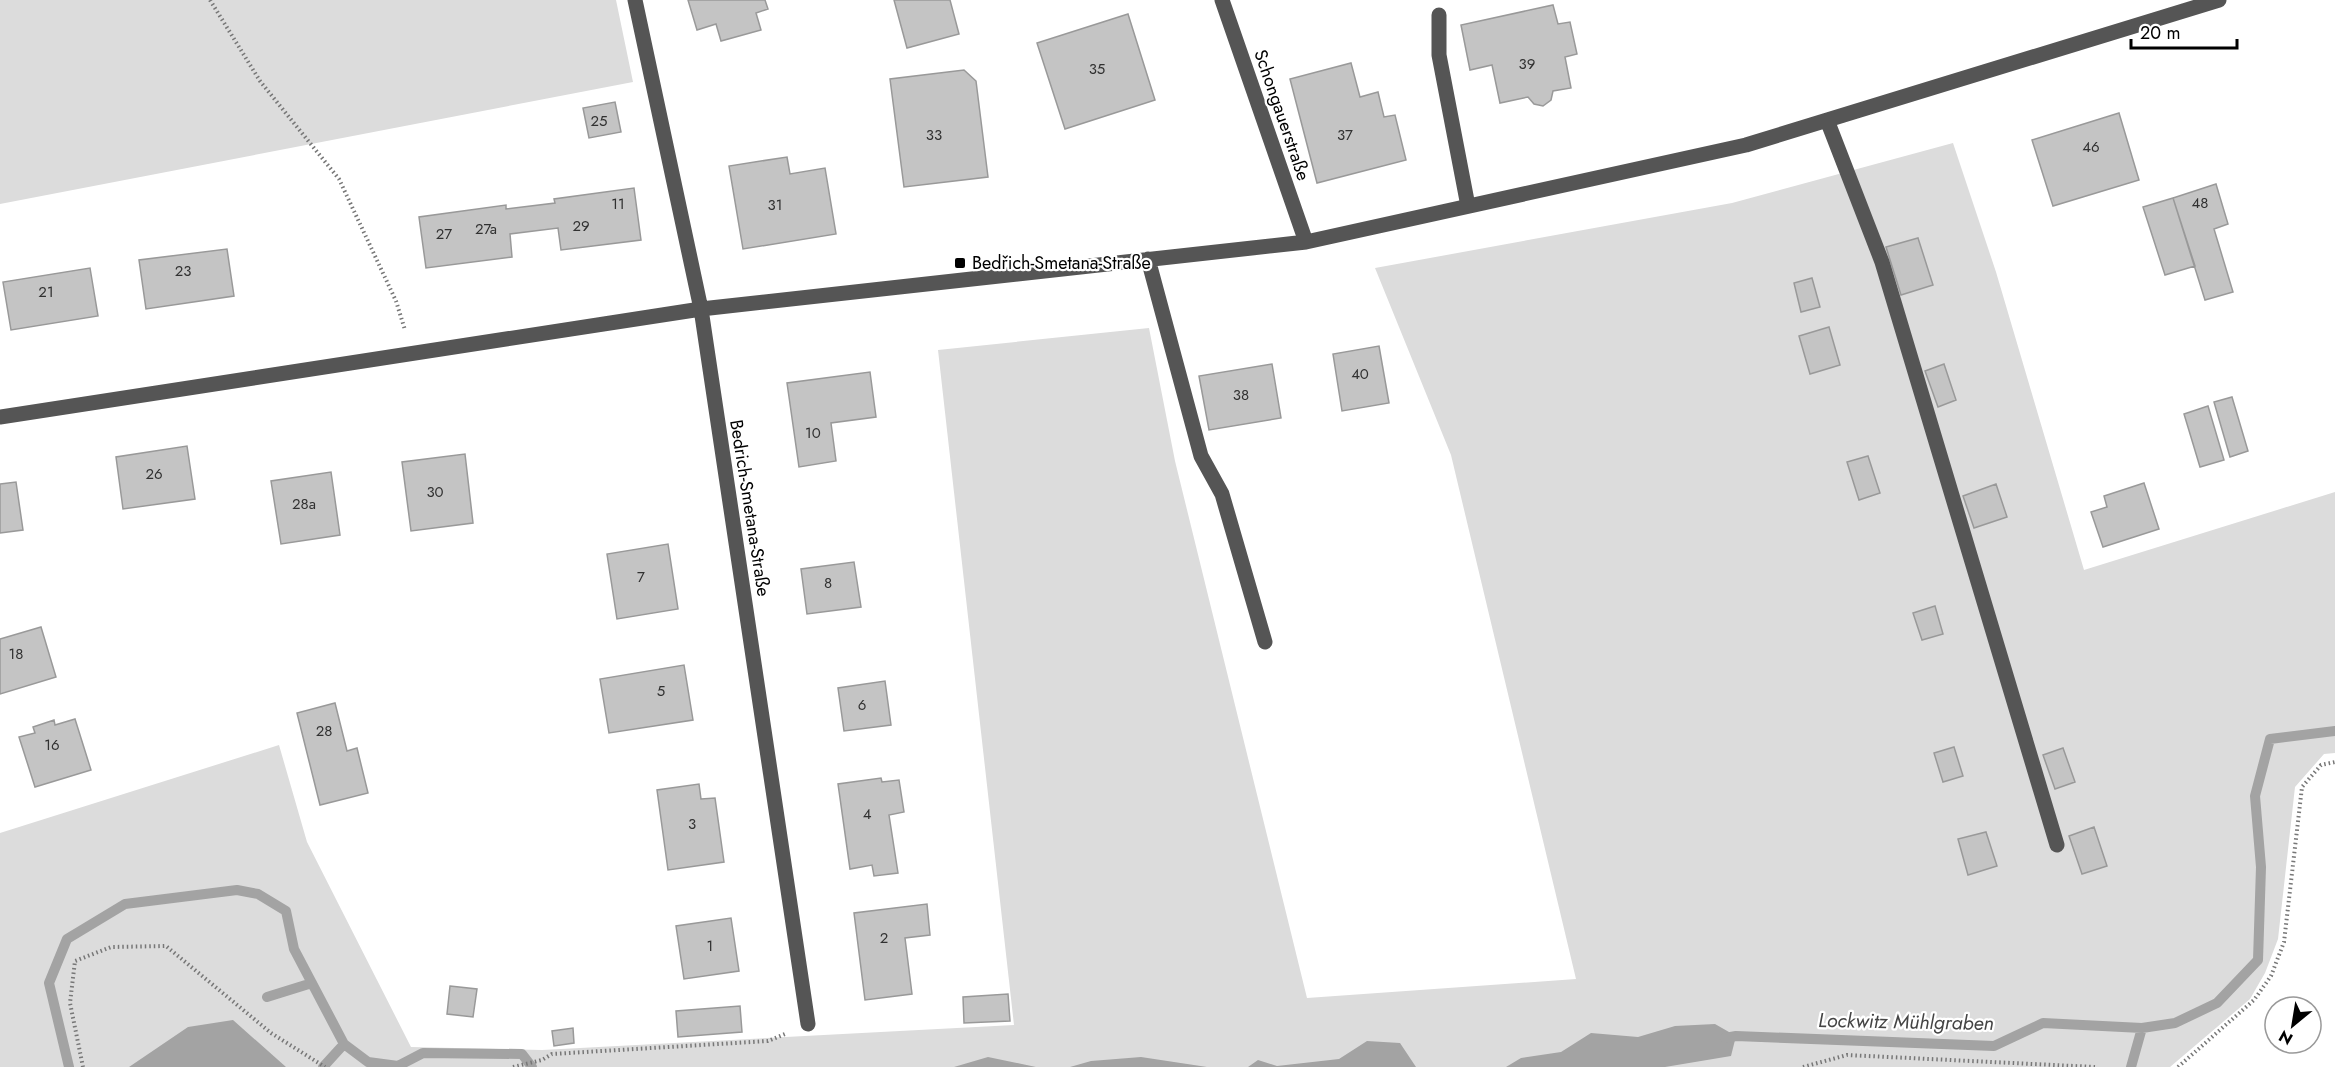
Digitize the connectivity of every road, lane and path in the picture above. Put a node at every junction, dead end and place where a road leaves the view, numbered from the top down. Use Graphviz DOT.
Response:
graph roads {
  1 [pos="210,0"];
  2 [pos="635,0"];
  3 [pos="1222,0"];
  4 [pos="2219,0"];
  5 [pos="1439,15"];
  6 [pos="1827,120"];
  7 [pos="1468,206"];
  8 [pos="1306,242"];
  9 [pos="1148,259"];
  10 [pos="701,309"];
  11 [pos="412,354"];
  12 [pos="0,417"];
  13 [pos="1265,642"];
  14 [pos="2335,762"];
  15 [pos="2057,845"];
  16 [pos="808,1024"];
  17 [pos="514,1066"];
  18 [pos="83,1067"];
  19 [pos="326,1067"];
  20 [pos="1803,1067"];
  21 [pos="2095,1067"];
  22 [pos="2178,1067"];
  1 -- 11 [label="path"];
  2 -- 10 [label="street, Bedrich-Smetana-Straße"];
  3 -- 8 [label="street, Schongauerstraße"];
  4 -- 6 [label="street"];
  5 -- 7 [label="street"];
  6 -- 7 [label="street"];
  6 -- 15 [label="street"];
  7 -- 8 [label="street"];
  8 -- 9 [label="street"];
  9 -- 10 [label="street"];
  9 -- 13 [label="street"];
  10 -- 11 [label="street"];
  10 -- 16 [label="street, Bedrich-Smetana-Straße"];
  11 -- 12 [label="street"];
  14 -- 22 [label="path"];
  16 -- 17 [label="path"];
  18 -- 19 [label="path"];
  20 -- 21 [label="path"];
}
